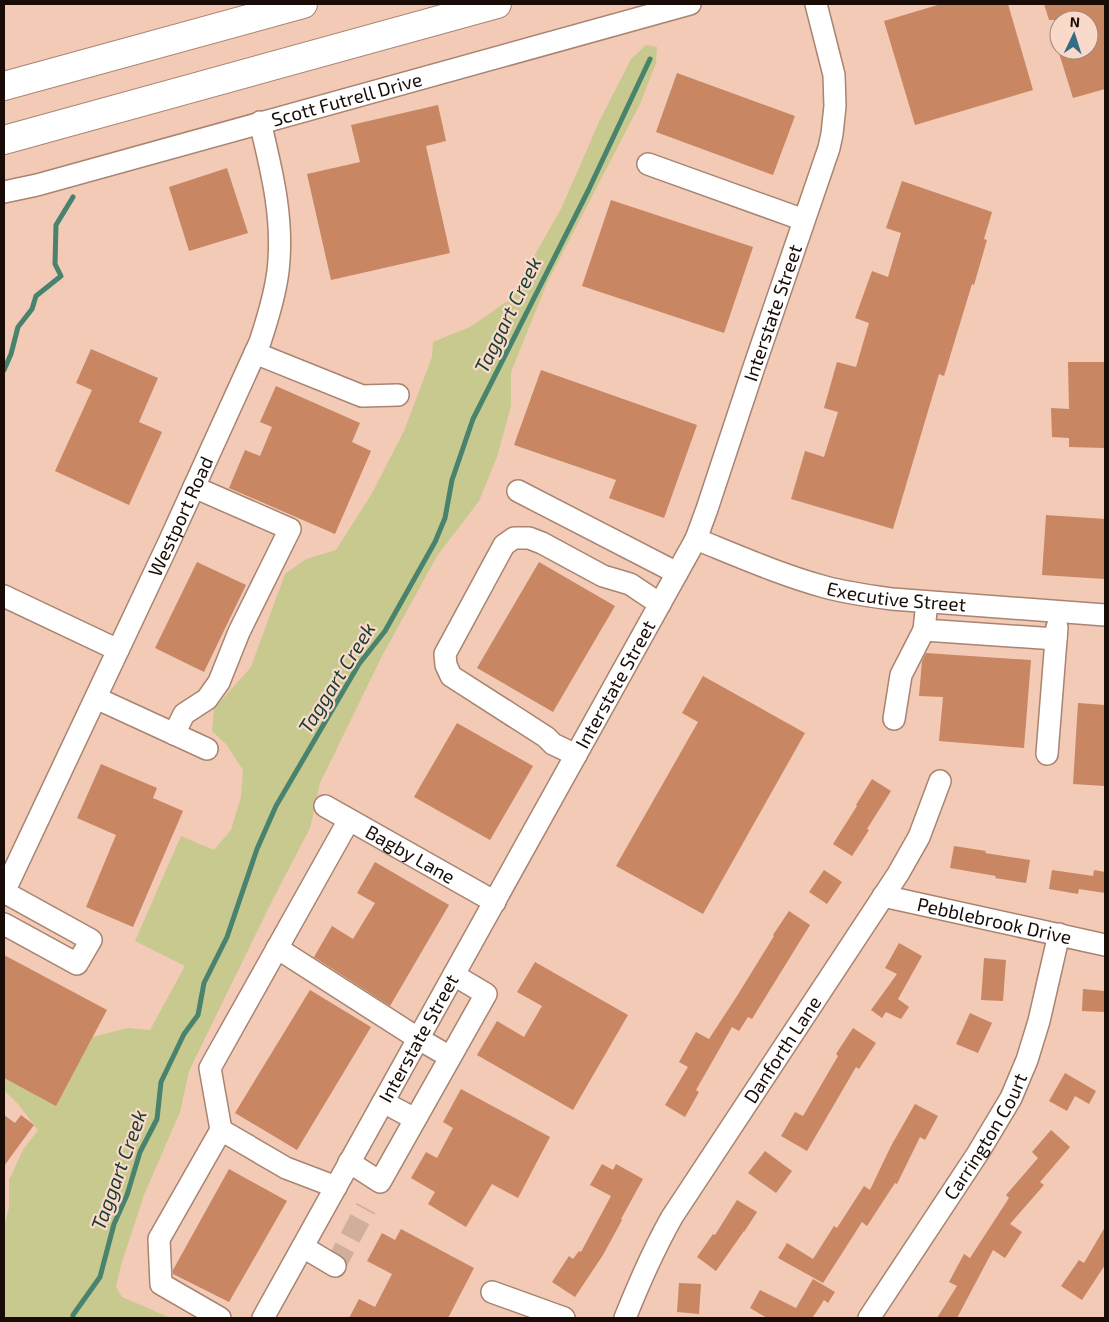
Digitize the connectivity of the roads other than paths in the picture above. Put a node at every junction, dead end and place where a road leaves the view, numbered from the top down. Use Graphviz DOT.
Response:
graph roads {
  1 [pos="303,4"];
  2 [pos="497,4"];
  3 [pos="690,4"];
  4 [pos="816,4"];
  5 [pos="4,86"];
  6 [pos="260,122"];
  7 [pos="4,140"];
  8 [pos="648,164"];
  9 [pos="4,192"];
  10 [pos="804,220"];
  11 [pos="255,353"];
  12 [pos="398,395"];
  13 [pos="194,487"];
  14 [pos="518,491"];
  15 [pos="696,539"];
  16 [pos="677,574"];
  17 [pos="4,596"];
  18 [pos="927,602"];
  19 [pos="660,604"];
  20 [pos="1058,611"];
  21 [pos="1105,615"];
  22 [pos="924,630"];
  23 [pos="1056,639"];
  24 [pos="118,650"];
  25 [pos="96,698"];
  26 [pos="894,719"];
  27 [pos="174,734"];
  28 [pos="207,749"];
  29 [pos="1047,754"];
  30 [pos="576,755"];
  31 [pos="940,781"];
  32 [pos="325,806"];
  33 [pos="349,820"];
  34 [pos="4,892"];
  35 [pos="884,896"];
  36 [pos="495,902"];
  37 [pos="4,924"];
  38 [pos="1059,934"];
  39 [pos="1105,944"];
  40 [pos="277,948"];
  41 [pos="454,975"];
  42 [pos="419,1039"];
  43 [pos="450,1057"];
  44 [pos="383,1102"];
  45 [pos="414,1120"];
  46 [pos="221,1130"];
  47 [pos="349,1162"];
  48 [pos="336,1187"];
  49 [pos="303,1247"];
  50 [pos="335,1266"];
  51 [pos="492,1292"];
  52 [pos="220,1318"];
  53 [pos="263,1318"];
  54 [pos="564,1318"];
  55 [pos="625,1318"];
  56 [pos="869,1318"];
  1 -- 5 [label="highway"];
  2 -- 7 [label="highway"];
  3 -- 6 [label="street, Scott Futrell Drive"];
  4 -- 10 [label="street, Interstate Street"];
  6 -- 9 [label="street, Scott Futrell Drive"];
  6 -- 11 [label="street, Westport Road"];
  8 -- 10 [label="street"];
  10 -- 15 [label="street, Interstate Street"];
  11 -- 12 [label="street"];
  11 -- 13 [label="street, Westport Road"];
  13 -- 24 [label="street, Westport Road"];
  13 -- 27 [label="street"];
  14 -- 16 [label="street"];
  15 -- 16 [label="street, Interstate Street"];
  15 -- 18 [label="street, Executive Street"];
  16 -- 19 [label="street, Interstate Street"];
  17 -- 24 [label="street"];
  18 -- 20 [label="street, Executive Street"];
  18 -- 22 [label="street"];
  19 -- 30 [label="street, Interstate Street"];
  19 -- 30 [label="street"];
  20 -- 21 [label="street, Executive Street"];
  20 -- 23 [label="street"];
  22 -- 23 [label="street"];
  22 -- 26 [label="street"];
  23 -- 29 [label="street"];
  24 -- 25 [label="street, Westport Road"];
  25 -- 27 [label="street"];
  25 -- 34 [label="street, Westport Road"];
  27 -- 28 [label="street"];
  30 -- 36 [label="street, Interstate Street"];
  31 -- 35 [label="street, Danforth Lane"];
  32 -- 33 [label="street, Bagby Lane"];
  33 -- 36 [label="street, Bagby Lane"];
  33 -- 40 [label="street"];
  34 -- 37 [label="street"];
  35 -- 38 [label="street, Pebblebrook Drive"];
  35 -- 55 [label="street, Danforth Lane"];
  36 -- 41 [label="street, Interstate Street"];
  38 -- 39 [label="street, Pebblebrook Drive"];
  38 -- 56 [label="street, Carrington Court"];
  40 -- 42 [label="street"];
  40 -- 46 [label="street"];
  41 -- 42 [label="street, Interstate Street"];
  41 -- 43 [label="street"];
  42 -- 43 [label="street"];
  42 -- 44 [label="street, Interstate Street"];
  43 -- 45 [label="street"];
  44 -- 45 [label="street"];
  44 -- 47 [label="street, Interstate Street"];
  45 -- 47 [label="street"];
  46 -- 48 [label="street"];
  46 -- 52 [label="street"];
  47 -- 48 [label="street, Interstate Street"];
  48 -- 49 [label="street, Interstate Street"];
  49 -- 50 [label="street"];
  49 -- 53 [label="street, Interstate Street"];
  51 -- 54 [label="street"];
}
